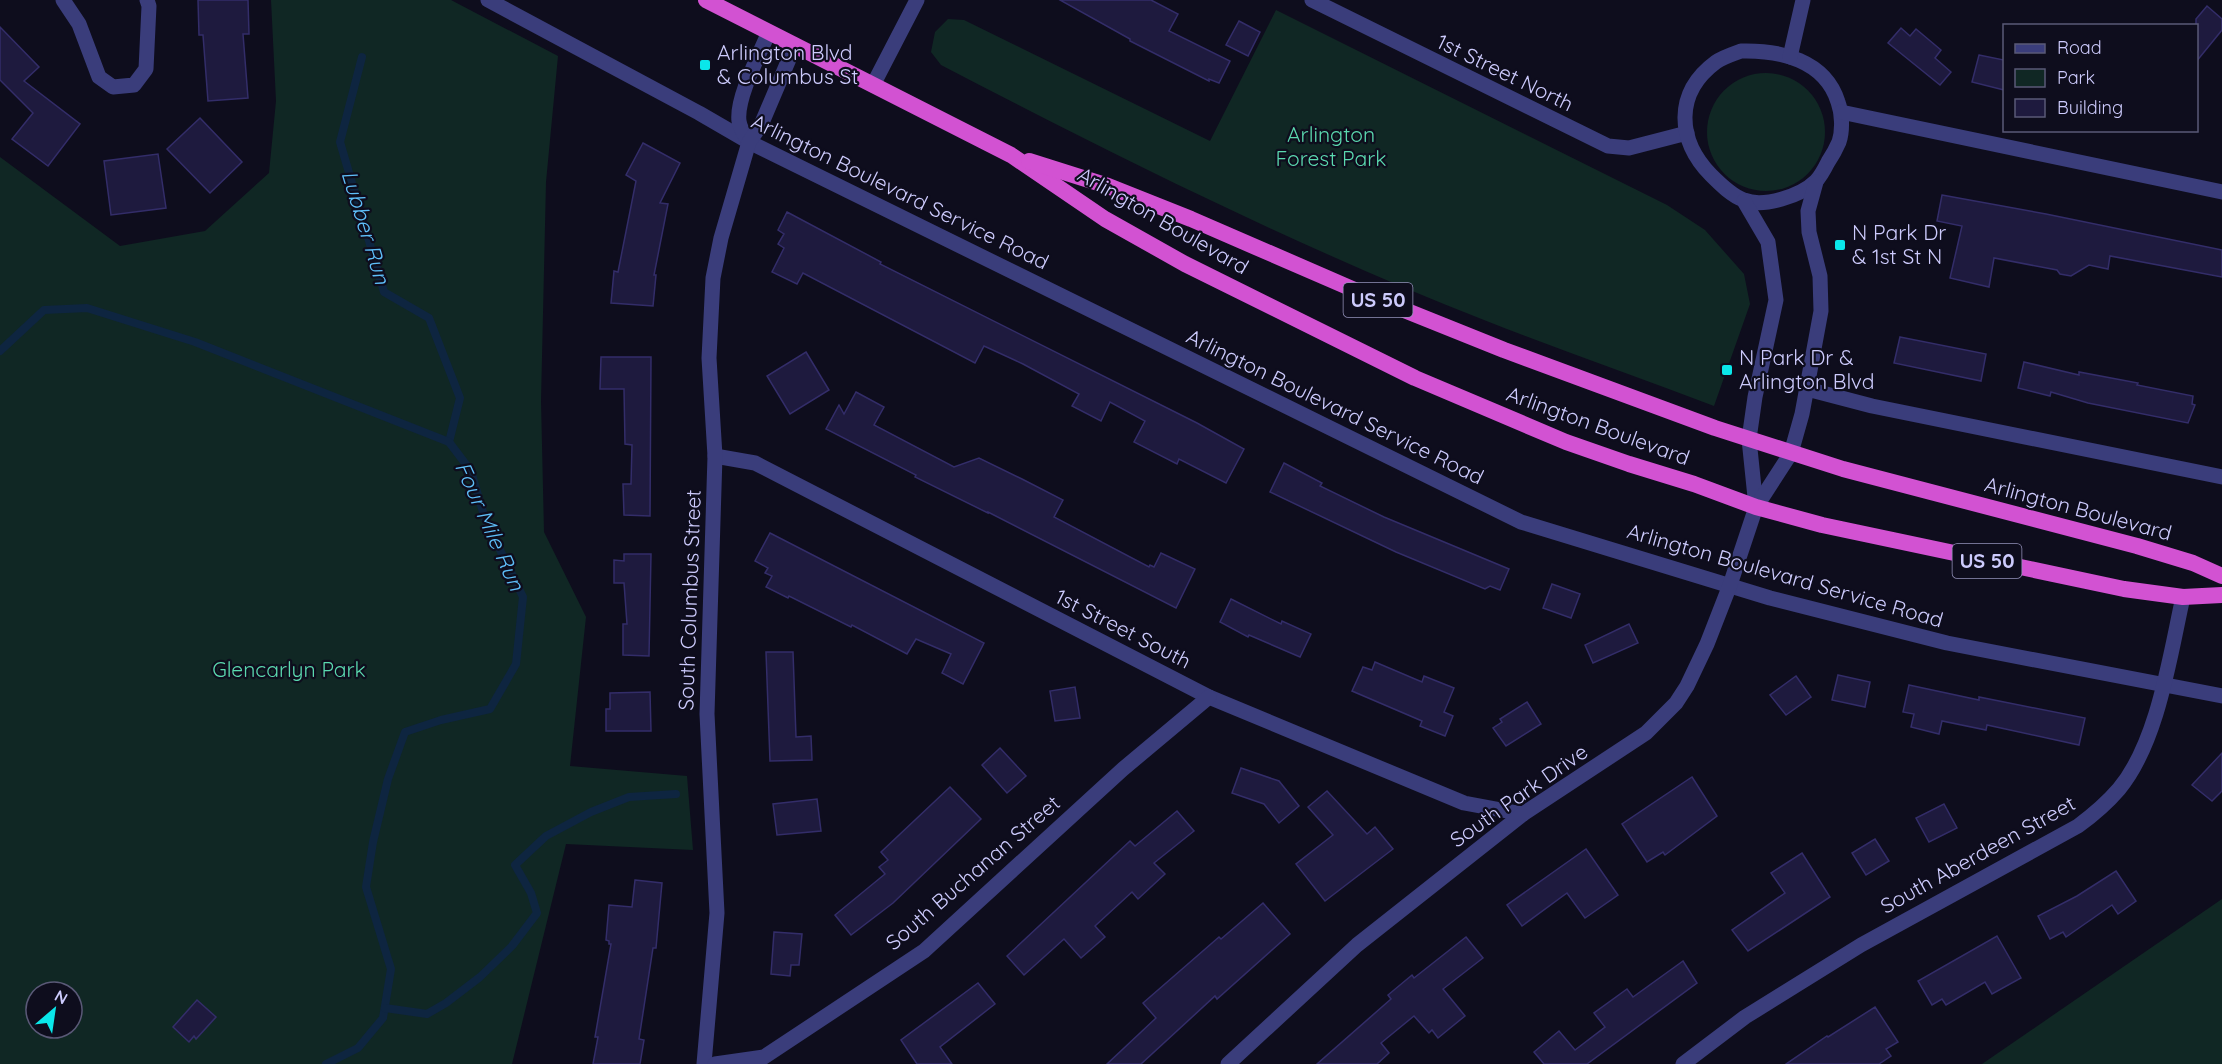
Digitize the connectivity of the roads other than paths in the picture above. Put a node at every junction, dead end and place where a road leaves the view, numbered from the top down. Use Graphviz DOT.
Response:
graph roads {
  1 [pos="63,0"];
  2 [pos="147,0"];
  3 [pos="488,0"];
  4 [pos="706,0"];
  5 [pos="918,0"];
  6 [pos="1312,0"];
  7 [pos="1803,0"];
  8 [pos="769,32"];
  9 [pos="795,45"];
  10 [pos="1790,57"];
  11 [pos="873,85"];
  12 [pos="1841,112"];
  13 [pos="1687,133"];
  14 [pos="749,142"];
  15 [pos="1011,155"];
  16 [pos="1816,182"];
  17 [pos="2222,192"];
  18 [pos="1744,201"];
  19 [pos="1807,389"];
  20 [pos="1749,439"];
  21 [pos="1791,453"];
  22 [pos="715,456"];
  23 [pos="2222,477"];
  24 [pos="1756,507"];
  25 [pos="2222,576"];
  26 [pos="1730,585"];
  27 [pos="2222,595"];
  28 [pos="2183,597"];
  29 [pos="2163,685"];
  30 [pos="2222,696"];
  31 [pos="1209,697"];
  32 [pos="1523,814"];
  33 [pos="704,1064"];
  34 [pos="715,1064"];
  35 [pos="1228,1064"];
  36 [pos="1683,1064"];
  1 -- 2 [label="street"];
  3 -- 14 [label="street, Arlington Boulevard Service Road"];
  4 -- 8 [label="highway, Arlington Boulevard / US 50"];
  5 -- 11 [label="street"];
  6 -- 13 [label="street, 1st Street North"];
  7 -- 10 [label="street"];
  8 -- 9 [label="highway, Arlington Boulevard / US 50"];
  8 -- 14 [label="street"];
  9 -- 11 [label="highway, Arlington Boulevard / US 50"];
  9 -- 14 [label="street, South Columbus Street"];
  10 -- 12 [label="street"];
  10 -- 13 [label="street"];
  11 -- 15 [label="highway, Arlington Boulevard / US 50"];
  12 -- 16 [label="street"];
  12 -- 17 [label="street"];
  13 -- 18 [label="street"];
  14 -- 22 [label="street, South Columbus Street"];
  14 -- 26 [label="street, Arlington Boulevard Service Road"];
  15 -- 20 [label="highway, Arlington Boulevard / US 50"];
  15 -- 24 [label="highway, Arlington Boulevard / US 50"];
  16 -- 18 [label="street"];
  16 -- 19 [label="street"];
  18 -- 20 [label="street"];
  19 -- 21 [label="street"];
  19 -- 23 [label="street"];
  20 -- 21 [label="highway, Arlington Boulevard / US 50"];
  20 -- 24 [label="street"];
  21 -- 24 [label="street"];
  21 -- 25 [label="highway, Arlington Boulevard / US 50"];
  22 -- 31 [label="street, 1st Street South"];
  22 -- 33 [label="street, South Columbus Street"];
  24 -- 26 [label="street, South Park Drive"];
  24 -- 28 [label="highway, Arlington Boulevard / US 50"];
  26 -- 29 [label="street, Arlington Boulevard Service Road"];
  26 -- 32 [label="street, South Park Drive"];
  27 -- 28 [label="highway, Arlington Boulevard / US 50"];
  28 -- 29 [label="street, South Aberdeen Street"];
  29 -- 30 [label="street, Arlington Boulevard Service Road"];
  29 -- 36 [label="street, South Aberdeen Street"];
  31 -- 32 [label="street, 1st Street South"];
  31 -- 34 [label="street, South Buchanan Street"];
  32 -- 35 [label="street, South Park Drive"];
}
